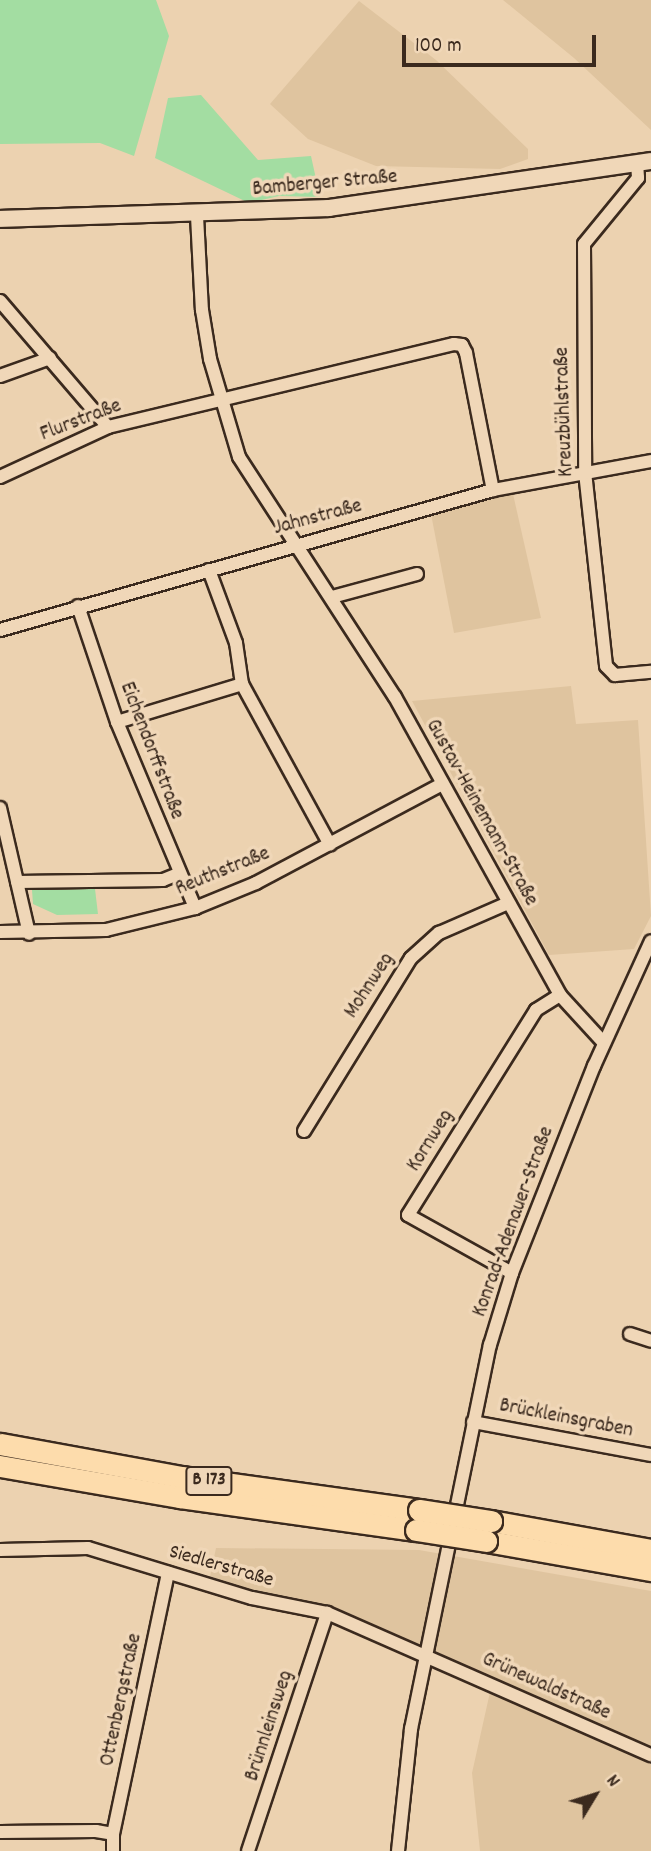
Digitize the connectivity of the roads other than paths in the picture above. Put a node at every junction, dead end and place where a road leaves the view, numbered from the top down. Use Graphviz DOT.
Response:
graph roads {
  1 [pos="644,162"];
  2 [pos="197,216"];
  3 [pos="0,219"];
  4 [pos="2,305"];
  5 [pos="50,358"];
  6 [pos="0,376"];
  7 [pos="219,401"];
  8 [pos="108,427"];
  9 [pos="651,461"];
  10 [pos="585,472"];
  11 [pos="0,477"];
  12 [pos="493,490"];
  13 [pos="295,543"];
  14 [pos="209,570"];
  15 [pos="417,574"];
  16 [pos="332,597"];
  17 [pos="78,606"];
  18 [pos="0,630"];
  19 [pos="651,672"];
  20 [pos="242,684"];
  21 [pos="117,722"];
  22 [pos="442,784"];
  23 [pos="0,808"];
  24 [pos="330,845"];
  25 [pos="180,873"];
  26 [pos="17,882"];
  27 [pos="508,903"];
  28 [pos="195,908"];
  29 [pos="0,932"];
  30 [pos="29,934"];
  31 [pos="651,940"];
  32 [pos="561,996"];
  33 [pos="603,1042"];
  34 [pos="304,1131"];
  35 [pos="512,1273"];
  36 [pos="630,1334"];
  37 [pos="651,1341"];
  38 [pos="473,1422"];
  39 [pos="0,1444"];
  40 [pos="651,1455"];
  41 [pos="0,1466"];
  42 [pos="417,1520"];
  43 [pos="489,1531"];
  44 [pos="0,1549"];
  45 [pos="651,1550"];
  46 [pos="651,1570"];
  47 [pos="168,1573"];
  48 [pos="327,1613"];
  49 [pos="425,1653"];
  50 [pos="651,1755"];
  51 [pos="0,1824"];
  52 [pos="0,1833"];
  53 [pos="113,1834"];
  54 [pos="113,1851"];
  55 [pos="248,1851"];
  56 [pos="398,1851"];
  1 -- 2 [label="street, Bamberger Straße"];
  1 -- 10 [label="street, Kreuzbühlstraße"];
  2 -- 3 [label="street, Bamberger Straße"];
  2 -- 7 [label="street, Gustav-Heinemann-Straße"];
  4 -- 5 [label="street"];
  5 -- 6 [label="street"];
  5 -- 8 [label="street"];
  7 -- 8 [label="street, Flurstraße"];
  7 -- 12 [label="street, Flurstraße"];
  7 -- 13 [label="street, Gustav-Heinemann-Straße"];
  8 -- 11 [label="street, Flurstraße"];
  9 -- 10 [label="street, Jahnstraße"];
  10 -- 12 [label="street, Jahnstraße"];
  10 -- 19 [label="street, Kreuzbühlstraße"];
  12 -- 13 [label="street, Jahnstraße"];
  13 -- 14 [label="street, Jahnstraße"];
  13 -- 16 [label="street, Gustav-Heinemann-Straße"];
  14 -- 17 [label="street, Jahnstraße"];
  14 -- 20 [label="street"];
  15 -- 16 [label="street"];
  16 -- 22 [label="street, Gustav-Heinemann-Straße"];
  17 -- 18 [label="street, Jahnstraße"];
  17 -- 21 [label="street, Eichendorffstraße"];
  20 -- 21 [label="street"];
  20 -- 24 [label="street"];
  21 -- 25 [label="street, Eichendorffstraße"];
  22 -- 24 [label="street, Reuthstraße"];
  22 -- 27 [label="street, Gustav-Heinemann-Straße"];
  23 -- 26 [label="street"];
  24 -- 28 [label="street, Reuthstraße"];
  25 -- 26 [label="street"];
  25 -- 28 [label="street, Eichendorffstraße"];
  26 -- 30 [label="street"];
  27 -- 32 [label="street, Gustav-Heinemann-Straße"];
  27 -- 34 [label="street, Mohnweg"];
  28 -- 30 [label="street, Reuthstraße"];
  29 -- 30 [label="street, Reuthstraße"];
  31 -- 33 [label="street, Konrad-Adenauer-Straße"];
  32 -- 33 [label="street, Gustav-Heinemann-Straße"];
  32 -- 35 [label="street, Kornweg"];
  33 -- 35 [label="street, Konrad-Adenauer-Straße"];
  35 -- 38 [label="street, Konrad-Adenauer-Straße"];
  36 -- 37 [label="street"];
  38 -- 40 [label="street, Brückleinsgraben"];
  38 -- 49 [label="street, Konrad-Adenauer-Straße"];
  39 -- 42 [label="highway, B 173"];
  41 -- 42 [label="highway, B 173"];
  42 -- 43 [label="highway, B 173, bridge"];
  43 -- 45 [label="highway, B 173"];
  43 -- 46 [label="highway, B 173"];
  44 -- 47 [label="street, Siedlerstraße"];
  47 -- 48 [label="street, Siedlerstraße"];
  47 -- 53 [label="street, Ottenbergstraße"];
  48 -- 49 [label="street, Siedlerstraße"];
  48 -- 55 [label="street, Brünnleinsweg"];
  49 -- 50 [label="street, Grünewaldstraße"];
  49 -- 56 [label="street, Konrad-Adenauer-Straße"];
  51 -- 52 [label="street"];
  52 -- 53 [label="street"];
  53 -- 54 [label="street, Ottenbergstraße"];
}
